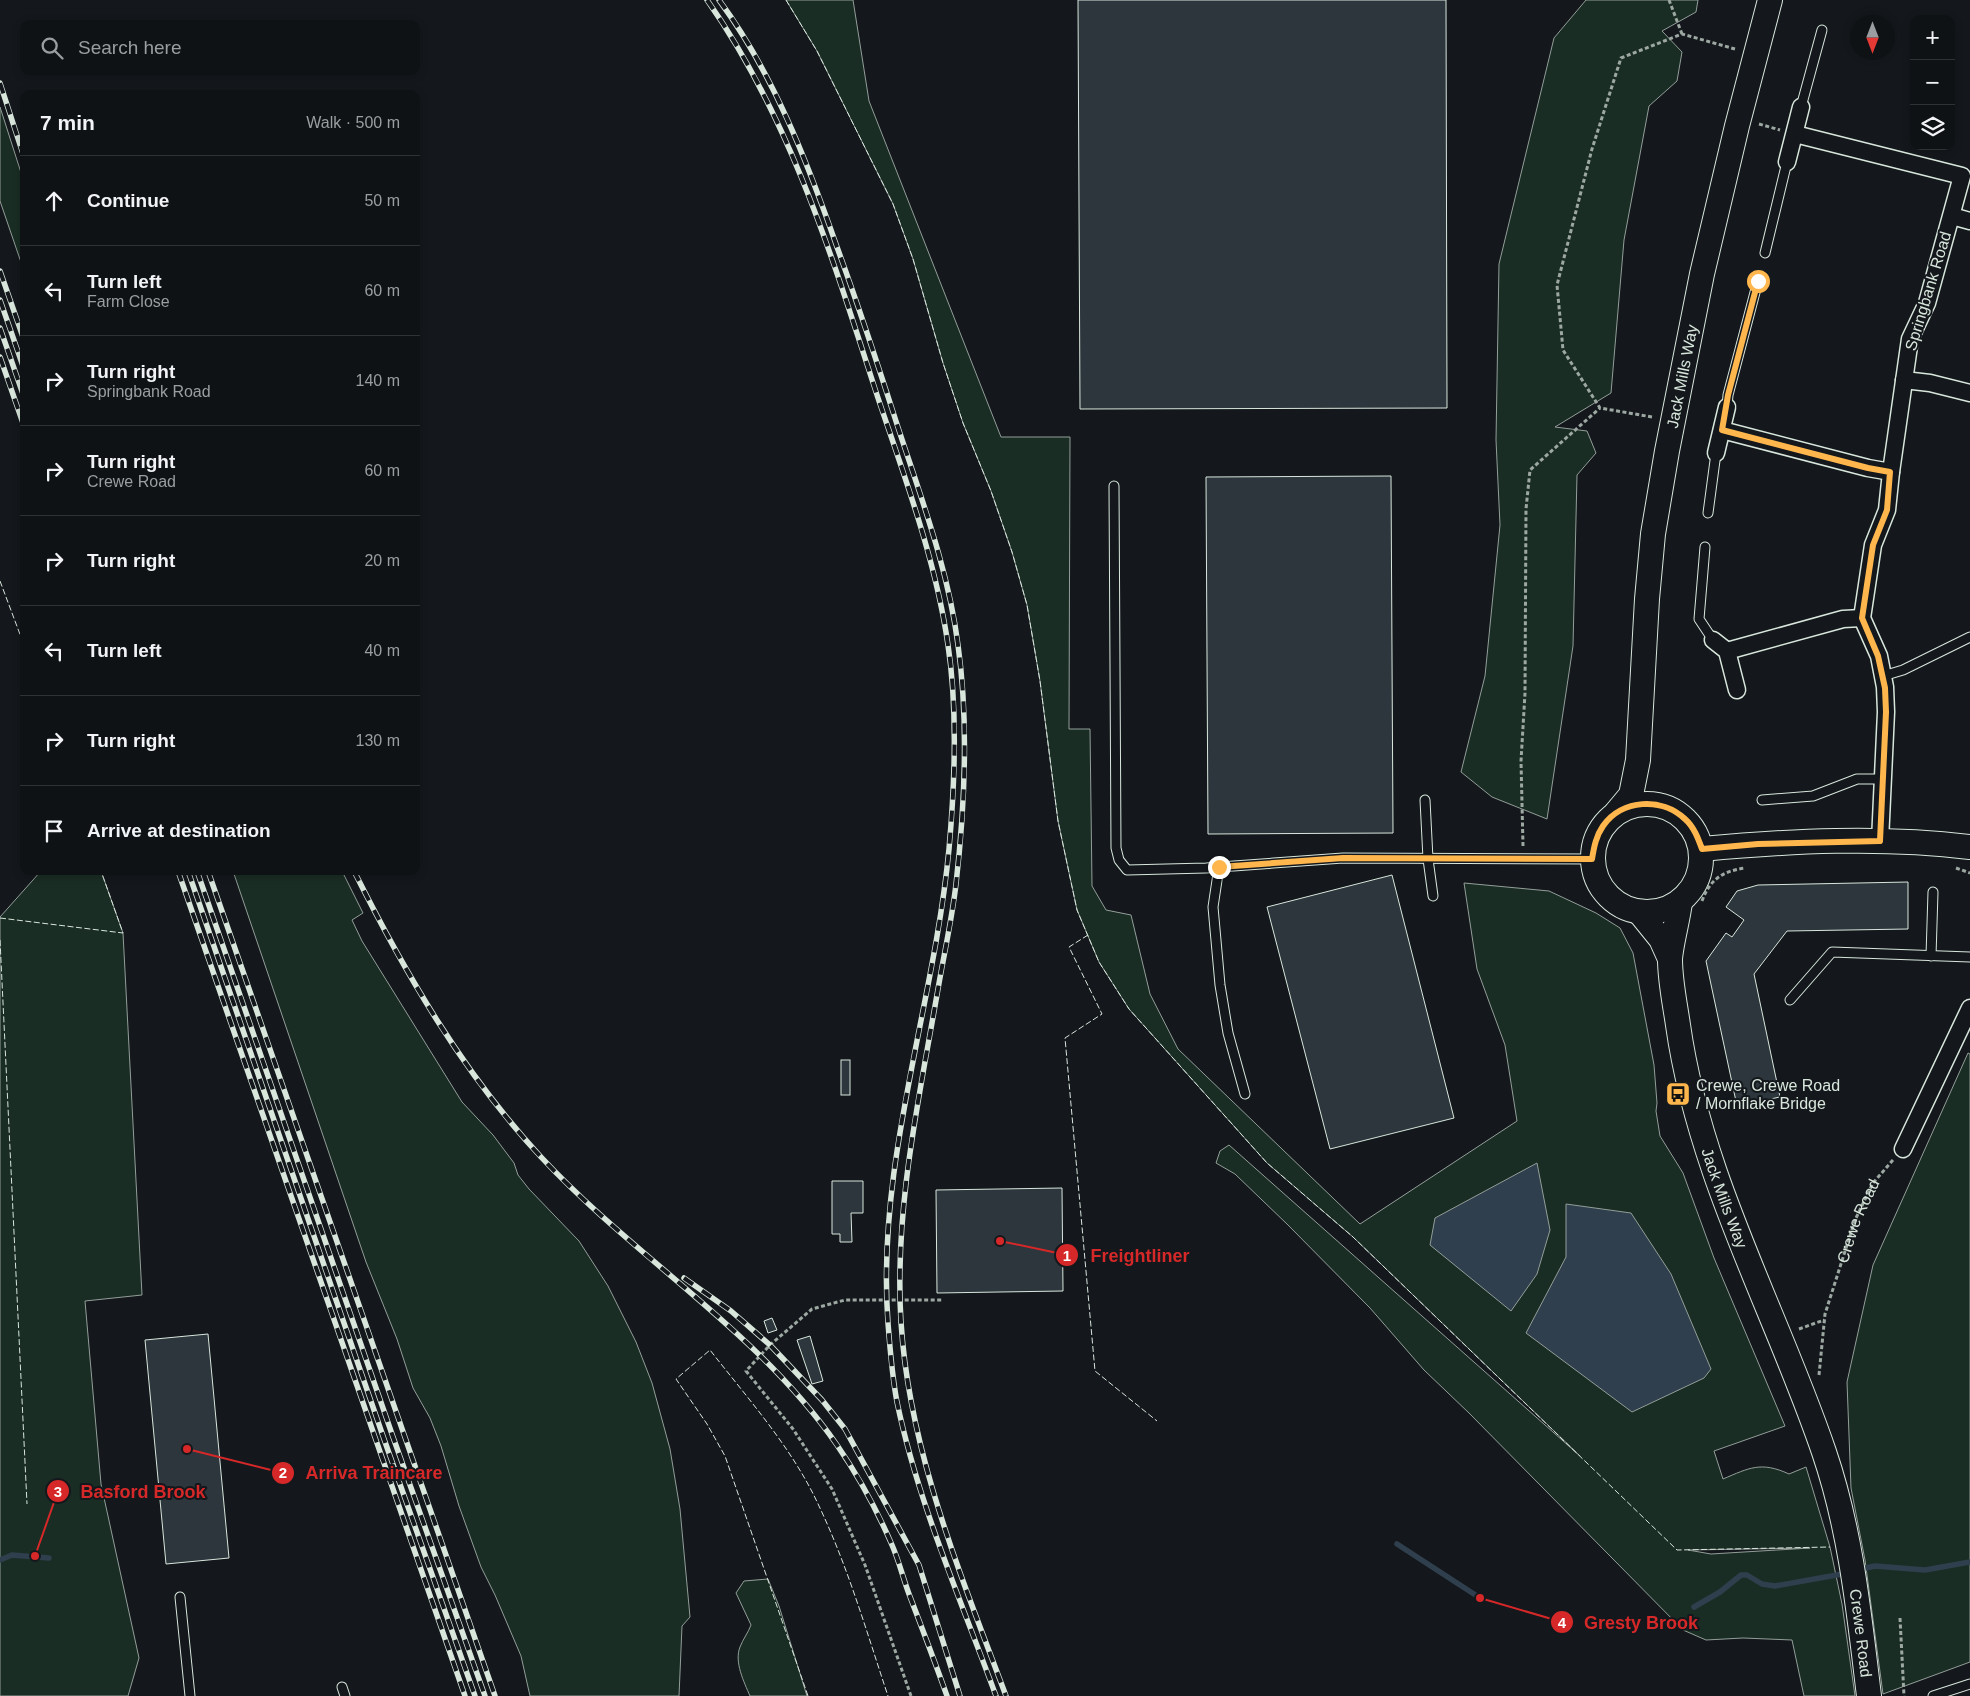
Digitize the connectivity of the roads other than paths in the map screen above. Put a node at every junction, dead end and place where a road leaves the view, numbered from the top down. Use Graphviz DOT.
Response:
graph roads {
  1 [pos="1770,0"];
  2 [pos="1822,30"];
  3 [pos="1802,107"];
  4 [pos="1795,134"];
  5 [pos="1787,162"];
  6 [pos="1952,216"];
  7 [pos="1970,221"];
  8 [pos="1765,253"];
  9 [pos="1758,281"];
  10 [pos="1904,380"];
  11 [pos="1970,393"];
  12 [pos="1727,407"];
  13 [pos="1722,430"];
  14 [pos="1716,453"];
  15 [pos="1890,472"];
  16 [pos="1114,486"];
  17 [pos="1708,513"];
  18 [pos="1705,547"];
  19 [pos="1862,618"];
  20 [pos="1970,637"];
  21 [pos="1713,640"];
  22 [pos="1727,650"];
  23 [pos="1883,676"];
  24 [pos="1736,690"];
  25 [pos="1638,760"];
  26 [pos="1881,779"];
  27 [pos="1425,800"];
  28 [pos="1762,800"];
  29 [pos="1656,804"];
  30 [pos="1616,813"];
  31 [pos="1880,841"];
  32 [pos="1970,847"];
  33 [pos="1702,849"];
  34 [pos="1428,859"];
  35 [pos="1592,859"];
  36 [pos="1219,867"];
  37 [pos="1933,892"];
  38 [pos="1433,896"];
  39 [pos="1690,903"];
  40 [pos="1640,913"];
  41 [pos="1931,956"];
  42 [pos="1970,957"];
  43 [pos="1670,959"];
  44 [pos="1790,1000"];
  45 [pos="1970,1008"];
  46 [pos="1245,1094"];
  47 [pos="1903,1148"];
  48 [pos="1815,1426"];
  49 [pos="180,1598"];
  50 [pos="1970,1684"];
  51 [pos="190,1696"];
  52 [pos="1869,1696"];
  53 [pos="1933,1696"];
  1 -- 25 [label="main road, Jack Mills Way"];
  2 -- 3 [label="lane"];
  3 -- 4 [label="street"];
  4 -- 5 [label="street"];
  4 -- 6 [label="street, Springbank Road"];
  5 -- 8 [label="lane"];
  6 -- 7 [label="street"];
  6 -- 10 [label="street, Springbank Road"];
  9 -- 12 [label="lane"];
  10 -- 11 [label="street"];
  10 -- 15 [label="street, Springbank Road"];
  12 -- 13 [label="street"];
  13 -- 14 [label="street"];
  13 -- 15 [label="street"];
  14 -- 17 [label="lane"];
  15 -- 19 [label="street, Springbank Road"];
  16 -- 36 [label="lane"];
  18 -- 21 [label="lane"];
  19 -- 22 [label="street"];
  19 -- 23 [label="street"];
  20 -- 23 [label="lane"];
  21 -- 22 [label="street"];
  22 -- 24 [label="street"];
  23 -- 26 [label="street"];
  25 -- 29 [label="main road, Jack Mills Way"];
  25 -- 30 [label="main road, Jack Mills Way"];
  26 -- 28 [label="lane"];
  26 -- 31 [label="street"];
  27 -- 34 [label="lane"];
  29 -- 30 [label="main road"];
  29 -- 33 [label="main road"];
  30 -- 35 [label="main road"];
  31 -- 32 [label="main road"];
  31 -- 33 [label="main road"];
  33 -- 39 [label="main road"];
  34 -- 35 [label="lane"];
  34 -- 36 [label="lane"];
  34 -- 38 [label="lane"];
  35 -- 40 [label="main road"];
  36 -- 46 [label="lane"];
  37 -- 41 [label="lane"];
  39 -- 40 [label="main road"];
  39 -- 43 [label="main road, Jack Mills Way"];
  40 -- 43 [label="main road, Jack Mills Way"];
  41 -- 42 [label="lane"];
  41 -- 44 [label="lane"];
  43 -- 48 [label="main road, Jack Mills Way"];
  45 -- 47 [label="street"];
  48 -- 52 [label="main road, Crewe Road"];
  49 -- 51 [label="lane"];
  50 -- 53 [label="lane"];
}
